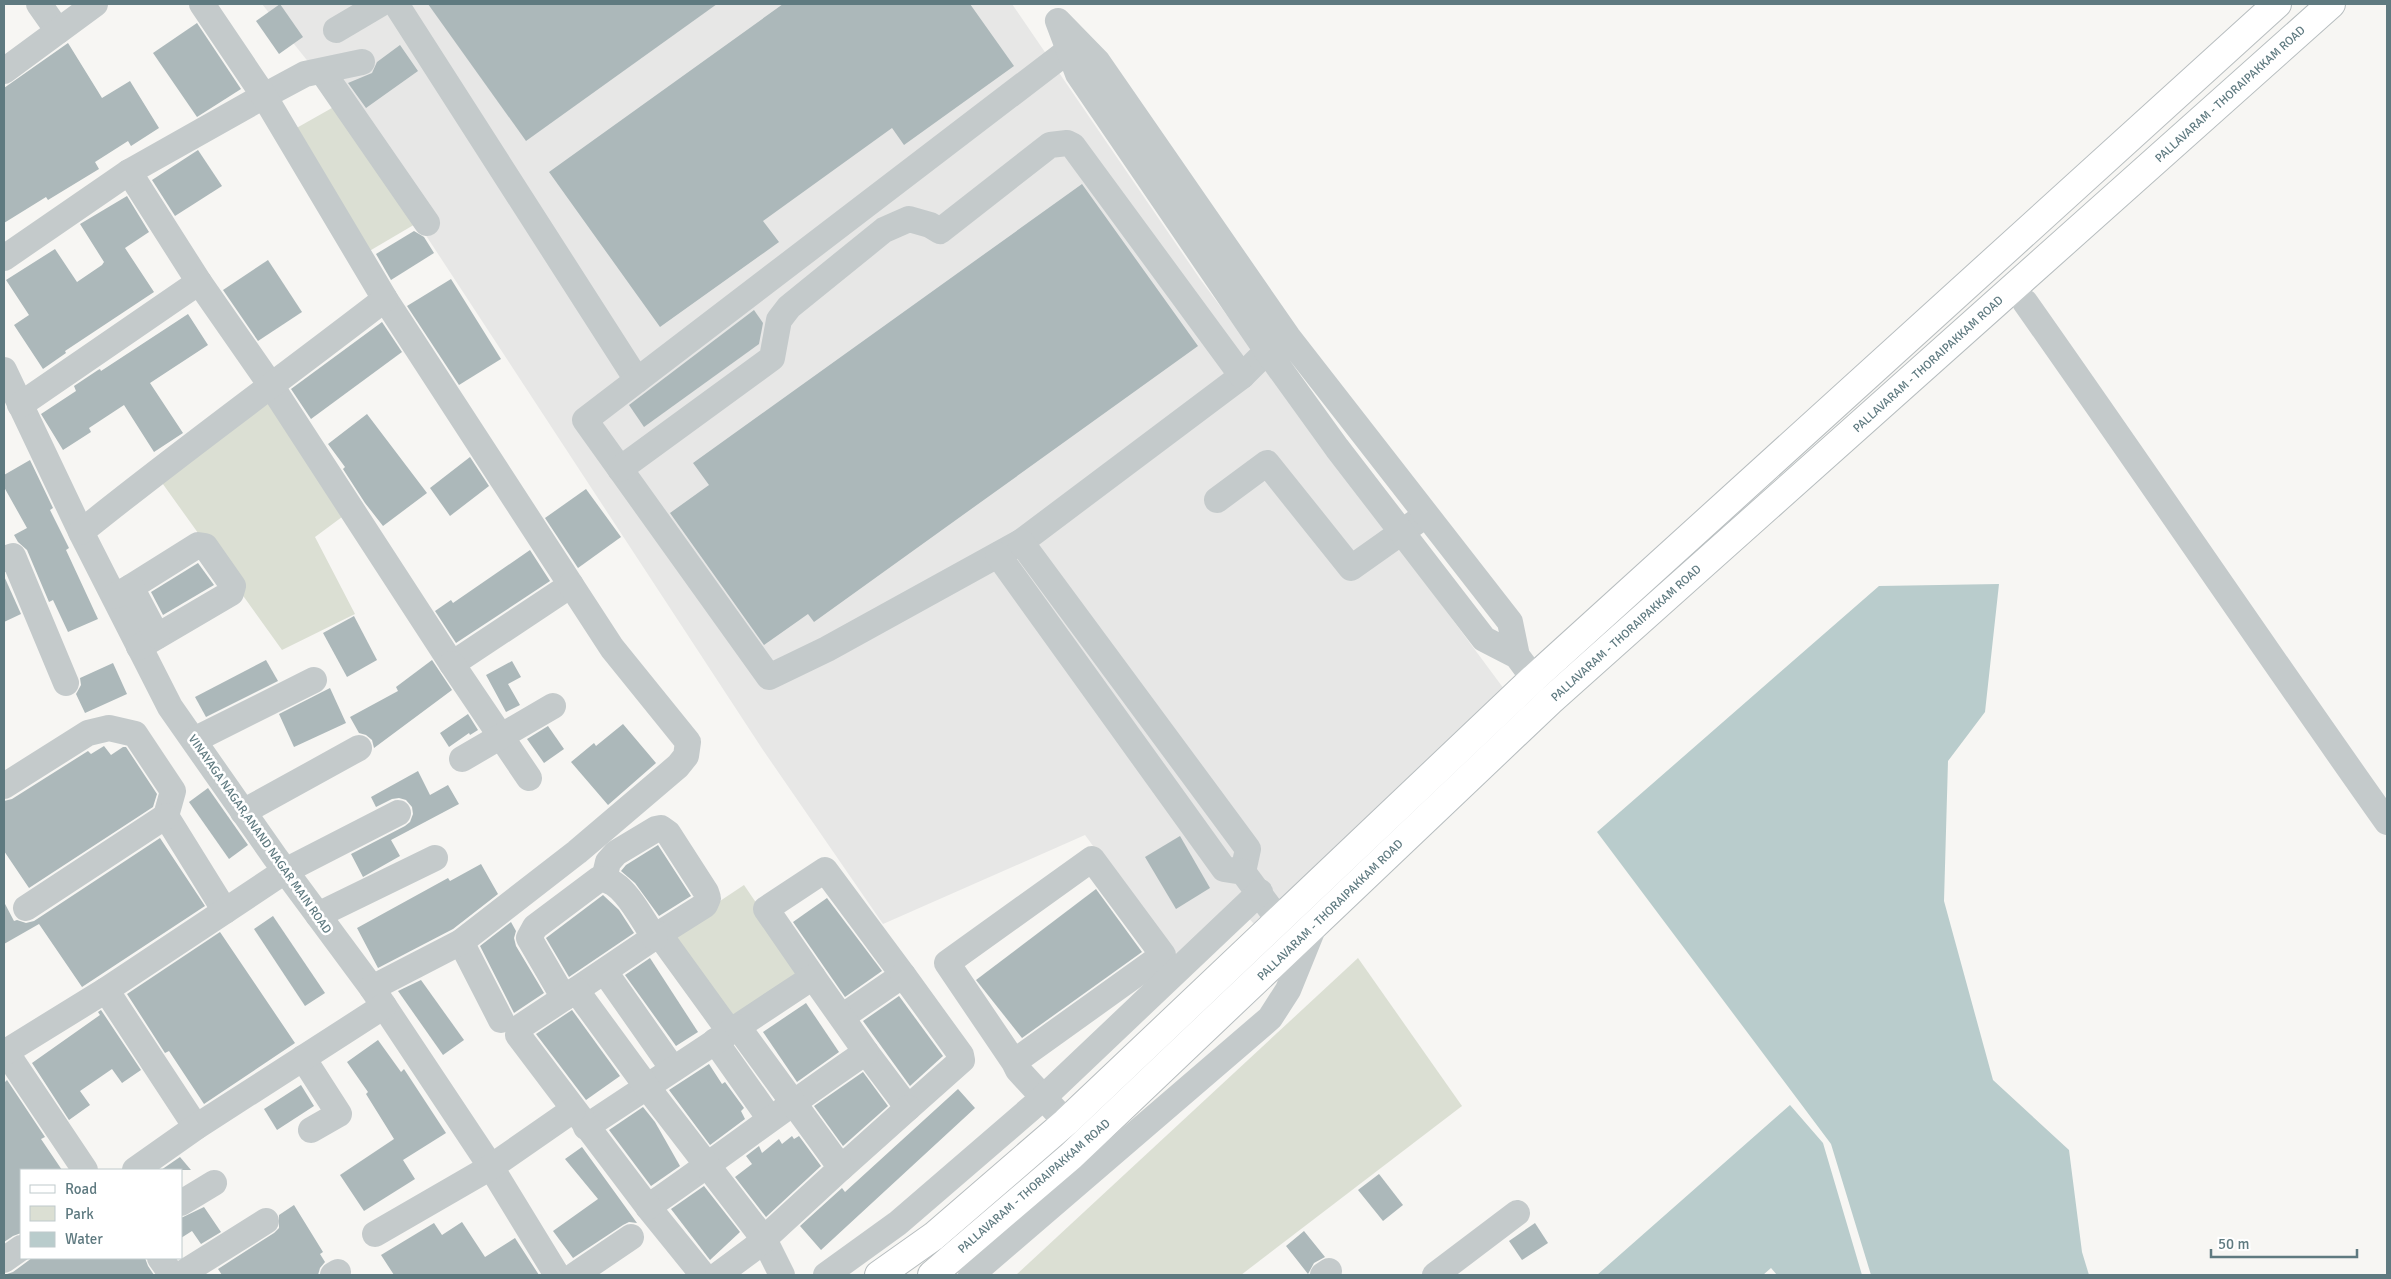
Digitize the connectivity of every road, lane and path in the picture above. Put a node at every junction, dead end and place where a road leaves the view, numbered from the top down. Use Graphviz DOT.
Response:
graph roads {
  1 [pos="39,4"];
  2 [pos="95,4"];
  3 [pos="202,4"];
  4 [pos="380,4"];
  5 [pos="396,4"];
  6 [pos="2277,4"];
  7 [pos="2331,4"];
  8 [pos="1052,12"];
  9 [pos="336,30"];
  10 [pos="58,31"];
  11 [pos="1069,50"];
  12 [pos="362,62"];
  13 [pos="4,71"];
  14 [pos="322,71"];
  15 [pos="264,96"];
  16 [pos="130,172"];
  17 [pos="427,223"];
  18 [pos="4,258"];
  19 [pos="199,282"];
  20 [pos="385,299"];
  21 [pos="2025,302"];
  22 [pos="1277,344"];
  23 [pos="4,370"];
  24 [pos="1242,376"];
  25 [pos="637,380"];
  26 [pos="272,386"];
  27 [pos="20,405"];
  28 [pos="1344,409"];
  29 [pos="1321,425"];
  30 [pos="620,469"];
  31 [pos="1217,500"];
  32 [pos="1427,515"];
  33 [pos="81,532"];
  34 [pos="1401,532"];
  35 [pos="1021,542"];
  36 [pos="7,551"];
  37 [pos="998,554"];
  38 [pos="571,585"];
  39 [pos="122,592"];
  40 [pos="148,642"];
  41 [pos="1517,656"];
  42 [pos="452,664"];
  43 [pos="1534,678"];
  44 [pos="314,680"];
  45 [pos="66,683"];
  46 [pos="1550,701"];
  47 [pos="553,706"];
  48 [pos="500,737"];
  49 [pos="194,740"];
  50 [pos="359,748"];
  51 [pos="462,759"];
  52 [pos="529,778"];
  53 [pos="4,786"];
  54 [pos="243,812"];
  55 [pos="398,814"];
  56 [pos="166,816"];
  57 [pos="2387,822"];
  58 [pos="435,858"];
  59 [pos="285,871"];
  60 [pos="1243,872"];
  61 [pos="604,879"];
  62 [pos="1260,892"];
  63 [pos="26,908"];
  64 [pos="225,911"];
  65 [pos="318,916"];
  66 [pos="1278,919"];
  67 [pos="1314,926"];
  68 [pos="657,936"];
  69 [pos="461,942"];
  70 [pos="605,972"];
  71 [pos="903,974"];
  72 [pos="813,977"];
  73 [pos="106,990"];
  74 [pos="570,994"];
  75 [pos="378,997"];
  76 [pos="842,1017"];
  77 [pos="501,1020"];
  78 [pos="728,1034"];
  79 [pos="5,1052"];
  80 [pos="866,1052"];
  81 [pos="303,1058"];
  82 [pos="1014,1062"];
  83 [pos="673,1069"];
  84 [pos="647,1087"];
  85 [pos="1043,1098"];
  86 [pos="791,1103"];
  87 [pos="908,1108"];
  88 [pos="576,1117"];
  89 [pos="770,1119"];
  90 [pos="1066,1122"];
  91 [pos="196,1127"];
  92 [pos="311,1130"];
  93 [pos="709,1164"];
  94 [pos="491,1167"];
  95 [pos="841,1168"];
  96 [pos="84,1169"];
  97 [pos="136,1169"];
  98 [pos="214,1183"];
  99 [pos="182,1202"];
  100 [pos="648,1207"];
  101 [pos="1517,1213"];
  102 [pos="266,1221"];
  103 [pos="375,1234"];
  104 [pos="631,1237"];
  105 [pos="759,1244"];
  106 [pos="20,1249"];
  107 [pos="161,1259"];
  108 [pos="4,1260"];
  109 [pos="172,1275"];
  110 [pos="180,1275"];
  111 [pos="557,1275"];
  112 [pos="575,1275"];
  113 [pos="703,1275"];
  114 [pos="718,1275"];
  115 [pos="767,1275"];
  116 [pos="782,1275"];
  117 [pos="826,1275"];
  118 [pos="879,1275"];
  119 [pos="932,1275"];
  120 [pos="971,1275"];
  121 [pos="1435,1275"];
  1 -- 10 [label="street"];
  2 -- 10 [label="street"];
  3 -- 15 [label="street"];
  4 -- 9 [label="street"];
  5 -- 25 [label="street"];
  6 -- 43 [label="main road"];
  7 -- 46 [label="main road, PALLAVARAM - THORAIPAKKAM ROAD"];
  8 -- 11 [label="street"];
  8 -- 22 [label="street"];
  10 -- 13 [label="street"];
  11 -- 22 [label="street"];
  11 -- 25 [label="street"];
  12 -- 14 [label="street"];
  14 -- 15 [label="street"];
  14 -- 17 [label="street"];
  15 -- 16 [label="street"];
  15 -- 20 [label="street"];
  16 -- 18 [label="street"];
  16 -- 19 [label="street"];
  19 -- 26 [label="street"];
  19 -- 27 [label="street"];
  20 -- 26 [label="street"];
  20 -- 38 [label="street"];
  21 -- 57 [label="street"];
  22 -- 24 [label="street"];
  22 -- 28 [label="street"];
  22 -- 29 [label="street"];
  23 -- 27 [label="street, VINAYAGA NAGAR,ANAND NAGAR MAIN ROAD"];
  24 -- 30 [label="street"];
  24 -- 35 [label="street"];
  25 -- 30 [label="street"];
  26 -- 33 [label="street"];
  26 -- 42 [label="street"];
  27 -- 33 [label="street, VINAYAGA NAGAR,ANAND NAGAR MAIN ROAD"];
  28 -- 29 [label="street"];
  28 -- 32 [label="street"];
  29 -- 34 [label="street"];
  30 -- 37 [label="street"];
  31 -- 34 [label="street"];
  32 -- 34 [label="street"];
  32 -- 41 [label="street"];
  33 -- 39 [label="street, VINAYAGA NAGAR,ANAND NAGAR MAIN ROAD"];
  34 -- 41 [label="street"];
  35 -- 37 [label="street"];
  35 -- 60 [label="street"];
  36 -- 45 [label="street"];
  37 -- 60 [label="street"];
  38 -- 42 [label="street"];
  38 -- 69 [label="street"];
  39 -- 40 [label="street, VINAYAGA NAGAR,ANAND NAGAR MAIN ROAD"];
  39 -- 40 [label="street"];
  40 -- 49 [label="street, VINAYAGA NAGAR,ANAND NAGAR MAIN ROAD"];
  41 -- 43 [label="street"];
  42 -- 48 [label="street"];
  43 -- 46 [label="street"];
  43 -- 66 [label="main road"];
  44 -- 49 [label="street"];
  46 -- 67 [label="main road, PALLAVARAM - THORAIPAKKAM ROAD"];
  47 -- 48 [label="street"];
  48 -- 51 [label="street"];
  48 -- 52 [label="street"];
  49 -- 54 [label="street, VINAYAGA NAGAR,ANAND NAGAR MAIN ROAD"];
  50 -- 54 [label="street"];
  53 -- 56 [label="street"];
  54 -- 59 [label="street, VINAYAGA NAGAR,ANAND NAGAR MAIN ROAD"];
  55 -- 59 [label="street"];
  56 -- 63 [label="street"];
  56 -- 64 [label="street"];
  58 -- 65 [label="street"];
  59 -- 64 [label="street"];
  59 -- 65 [label="street, VINAYAGA NAGAR,ANAND NAGAR MAIN ROAD"];
  60 -- 62 [label="street"];
  61 -- 68 [label="street"];
  61 -- 68 [label="street"];
  61 -- 74 [label="street"];
  62 -- 66 [label="street"];
  62 -- 85 [label="street"];
  64 -- 73 [label="street"];
  65 -- 75 [label="street, VINAYAGA NAGAR,ANAND NAGAR MAIN ROAD"];
  66 -- 90 [label="main road"];
  67 -- 119 [label="main road, PALLAVARAM - THORAIPAKKAM ROAD"];
  67 -- 120 [label="street"];
  68 -- 70 [label="street"];
  68 -- 78 [label="street"];
  69 -- 75 [label="street"];
  69 -- 77 [label="street"];
  70 -- 74 [label="street"];
  70 -- 83 [label="street"];
  71 -- 72 [label="street"];
  71 -- 76 [label="street"];
  71 -- 87 [label="street"];
  72 -- 76 [label="street"];
  72 -- 78 [label="street"];
  73 -- 79 [label="street"];
  73 -- 91 [label="street"];
  74 -- 84 [label="street"];
  74 -- 88 [label="street"];
  75 -- 81 [label="street"];
  75 -- 94 [label="street, VINAYAGA NAGAR,ANAND NAGAR MAIN ROAD"];
  76 -- 80 [label="street"];
  78 -- 83 [label="street"];
  78 -- 86 [label="street"];
  78 -- 89 [label="street"];
  79 -- 96 [label="street"];
  80 -- 86 [label="street"];
  80 -- 87 [label="street"];
  81 -- 91 [label="street"];
  81 -- 92 [label="street"];
  82 -- 82 [label="street"];
  82 -- 85 [label="street"];
  83 -- 84 [label="street"];
  84 -- 88 [label="street"];
  84 -- 93 [label="street"];
  85 -- 90 [label="street"];
  85 -- 117 [label="street"];
  86 -- 89 [label="street"];
  86 -- 95 [label="street"];
  87 -- 95 [label="street"];
  88 -- 94 [label="street"];
  88 -- 100 [label="street"];
  89 -- 93 [label="street"];
  90 -- 118 [label="main road"];
  91 -- 97 [label="street"];
  93 -- 100 [label="street"];
  93 -- 105 [label="street"];
  94 -- 103 [label="street"];
  94 -- 111 [label="street, VINAYAGA NAGAR,ANAND NAGAR MAIN ROAD"];
  95 -- 105 [label="street"];
  98 -- 99 [label="street"];
  100 -- 113 [label="street"];
  101 -- 121 [label="street"];
  102 -- 110 [label="street"];
  104 -- 112 [label="street"];
  105 -- 114 [label="street"];
  105 -- 115 [label="street"];
  105 -- 116 [label="street"];
  106 -- 108 [label="street"];
  107 -- 109 [label="street"];
}
